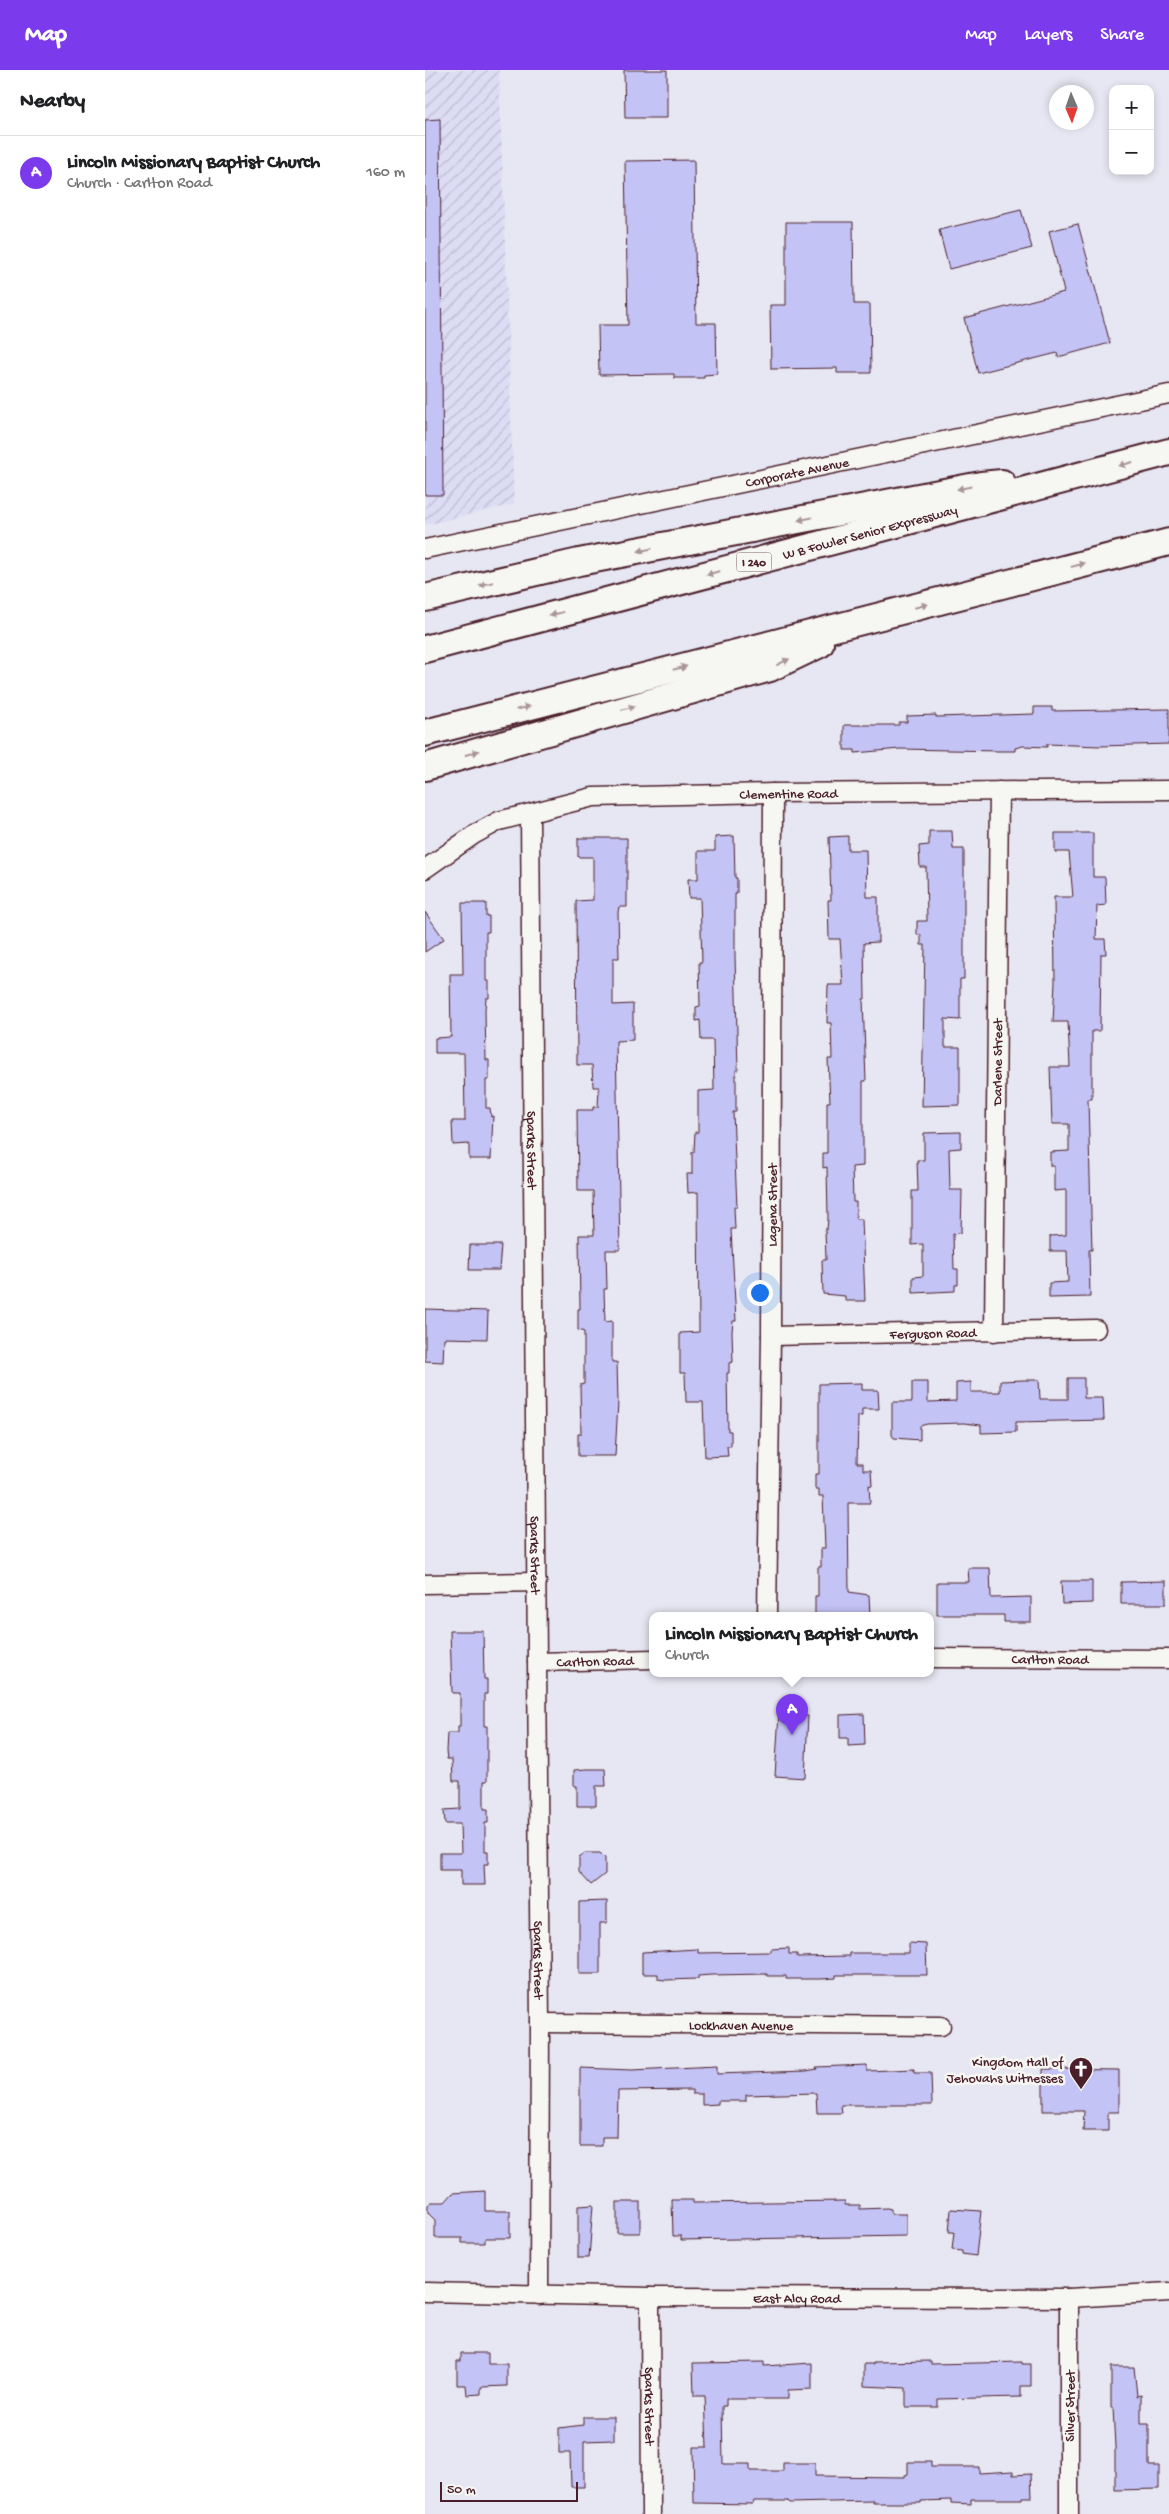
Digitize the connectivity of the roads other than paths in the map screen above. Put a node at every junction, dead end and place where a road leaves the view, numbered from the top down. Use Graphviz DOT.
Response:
graph roads {
  1 [pos="1169,394"];
  2 [pos="1169,452"];
  3 [pos="1082,476"];
  4 [pos="1169,542"];
  5 [pos="425,549"];
  6 [pos="425,598"];
  7 [pos="874,618"];
  8 [pos="425,649"];
  9 [pos="425,733"];
  10 [pos="425,767"];
  11 [pos="1169,790"];
  12 [pos="999,791"];
  13 [pos="773,793"];
  14 [pos="530,814"];
  15 [pos="425,869"];
  16 [pos="1096,1329"];
  17 [pos="994,1332"];
  18 [pos="771,1336"];
  19 [pos="537,1582"];
  20 [pos="425,1584"];
  21 [pos="767,1612"];
  22 [pos="934,1658"];
  23 [pos="649,1659"];
  24 [pos="1169,1660"];
  25 [pos="537,1662"];
  26 [pos="540,2023"];
  27 [pos="941,2026"];
  28 [pos="425,2292"];
  29 [pos="1169,2292"];
  30 [pos="539,2295"];
  31 [pos="650,2297"];
  32 [pos="1069,2298"];
  33 [pos="651,2514"];
  34 [pos="1069,2514"];
  1 -- 5 [label="street, Corporate Avenue"];
  2 -- 3 [label="highway, W B Fowler Senior Expressway / I 240, one-way"];
  3 -- 6 [label="highway, one-way"];
  3 -- 8 [label="highway, W B Fowler Senior Expressway / I 240, one-way"];
  7 -- 4 [label="highway, one-way"];
  9 -- 7 [label="highway, one-way"];
  10 -- 7 [label="highway, one-way"];
  11 -- 12 [label="street, Clementine Road"];
  12 -- 13 [label="street, Clementine Road"];
  12 -- 17 [label="street, Darlene Street"];
  13 -- 14 [label="street, Clementine Road"];
  13 -- 18 [label="street, Lagena Street"];
  14 -- 15 [label="street, Clementine Road"];
  14 -- 19 [label="street, Sparks Street"];
  16 -- 17 [label="street, Ferguson Road"];
  17 -- 18 [label="street, Ferguson Road"];
  18 -- 21 [label="street, Lagena Street"];
  19 -- 20 [label="street"];
  19 -- 25 [label="street, Sparks Street"];
  22 -- 24 [label="street, Carlton Road"];
  23 -- 25 [label="street, Carlton Road"];
  25 -- 26 [label="street, Sparks Street"];
  26 -- 27 [label="street, Lockhaven Avenue"];
  26 -- 30 [label="street, Sparks Street"];
  28 -- 30 [label="street, East Alcy Road"];
  29 -- 32 [label="street, East Alcy Road"];
  30 -- 31 [label="street, East Alcy Road"];
  31 -- 32 [label="street, East Alcy Road"];
  31 -- 33 [label="street, Sparks Street"];
  32 -- 34 [label="street, Silver Street"];
}
